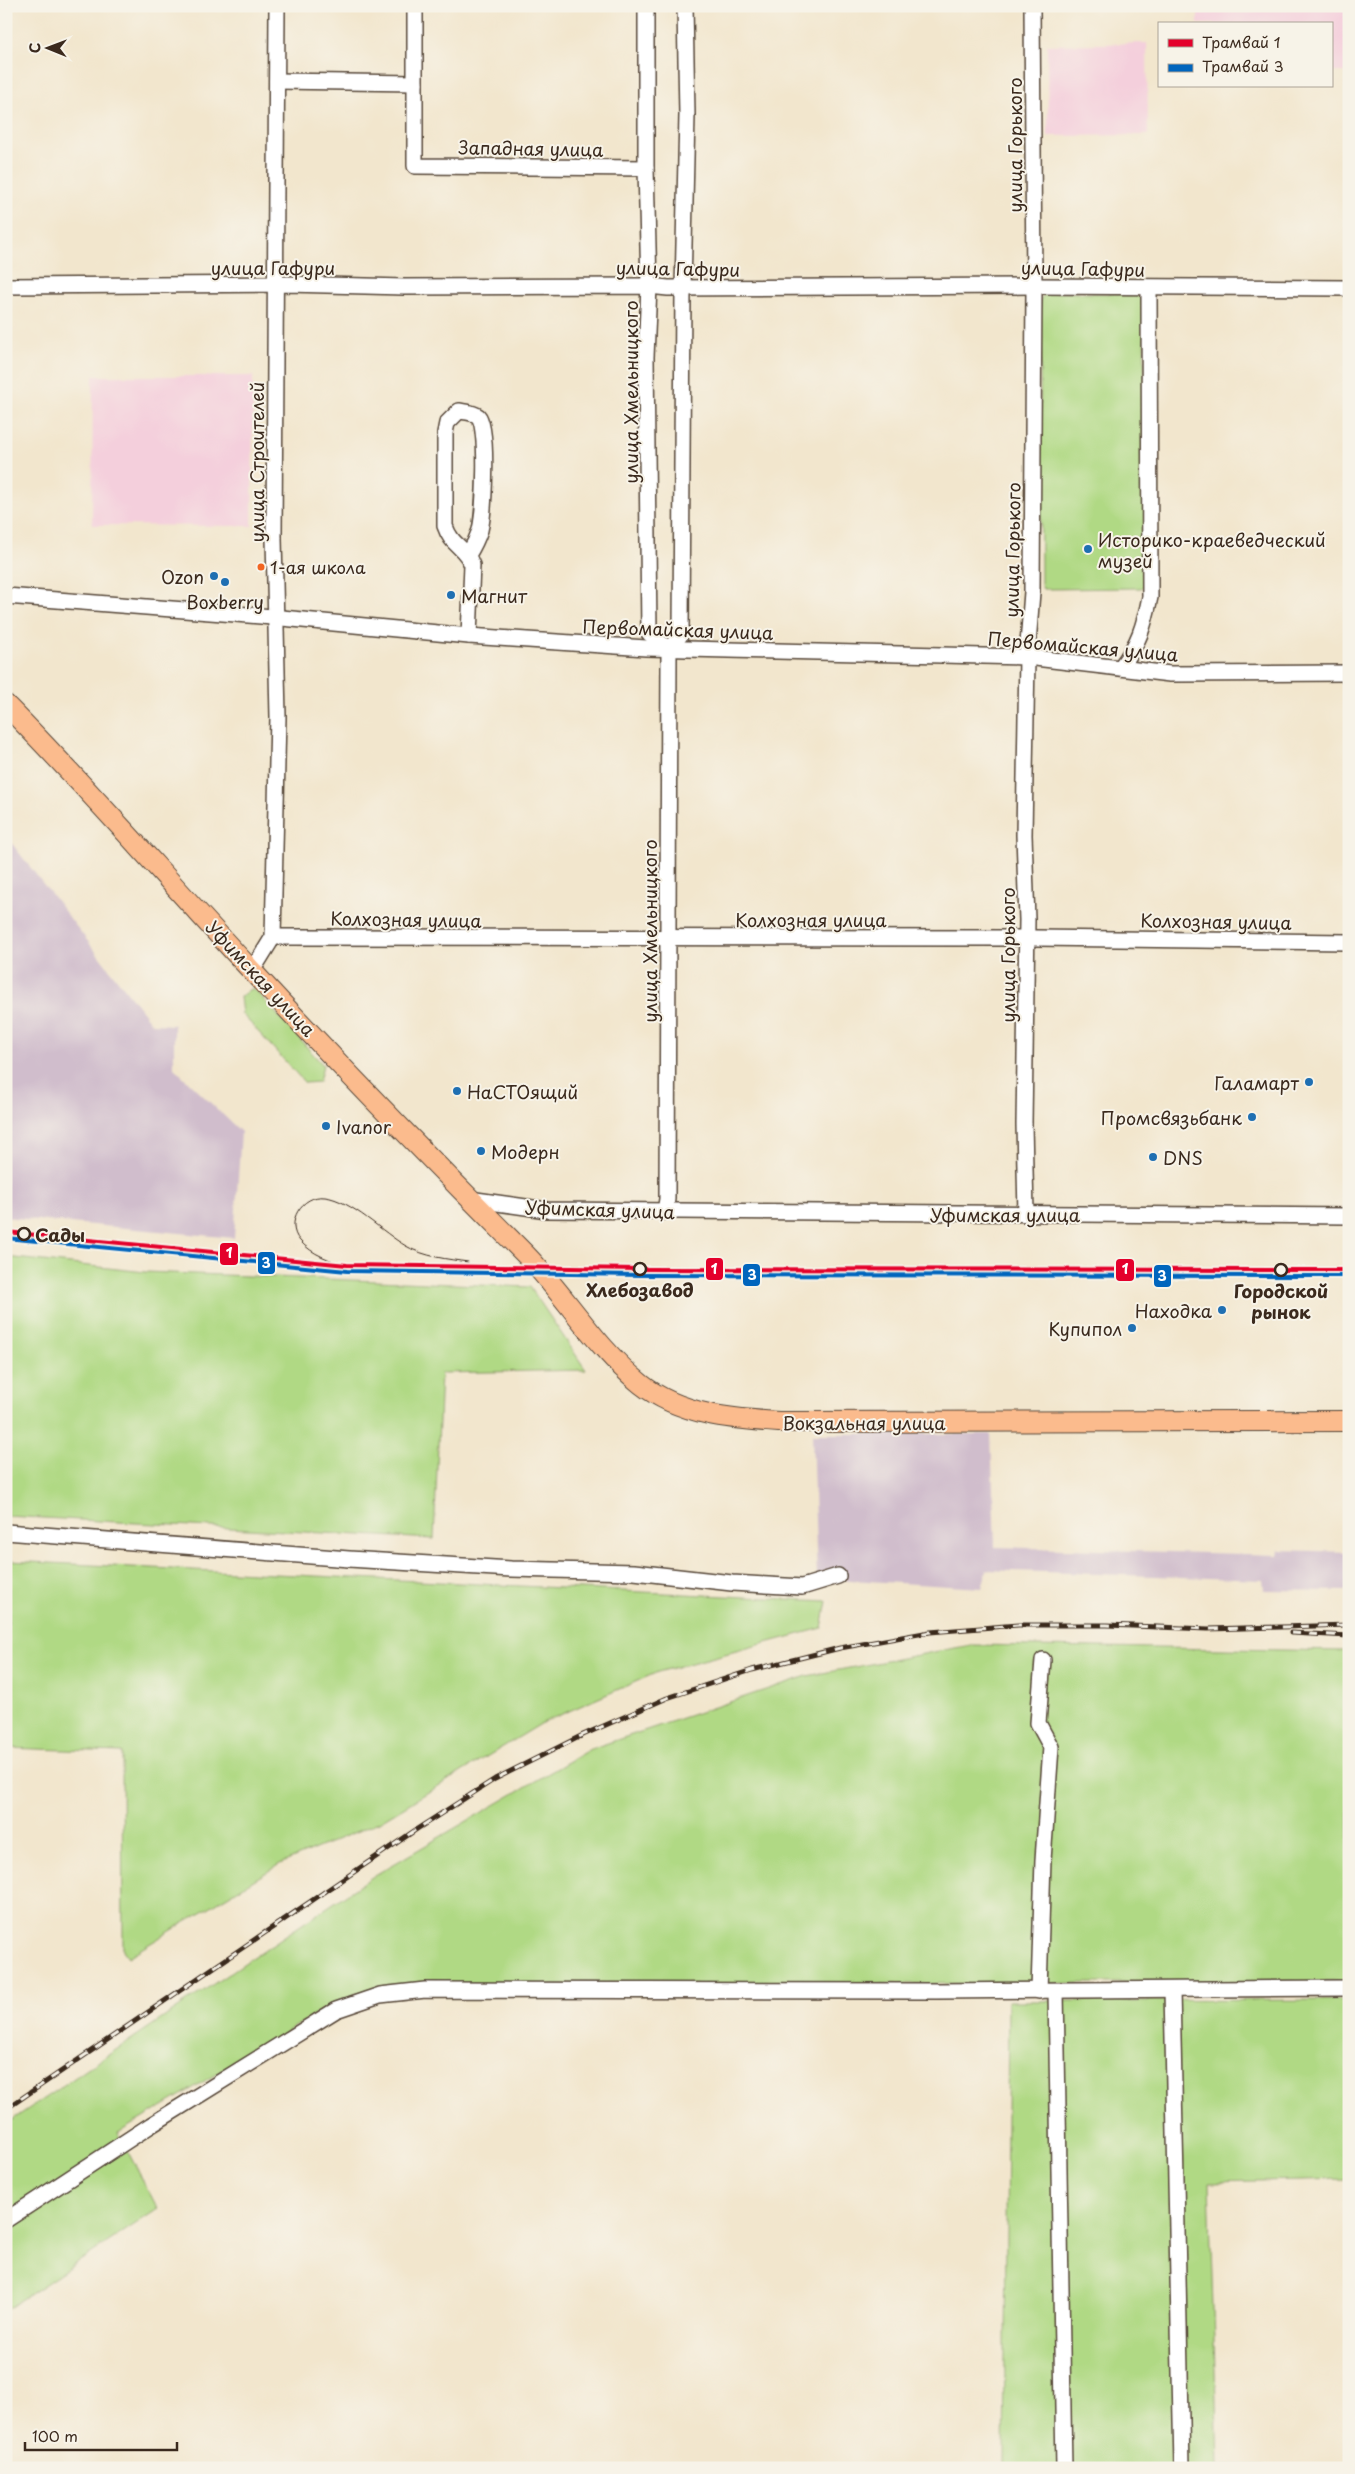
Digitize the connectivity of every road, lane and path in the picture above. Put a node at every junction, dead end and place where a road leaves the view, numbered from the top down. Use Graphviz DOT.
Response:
graph roads {
  1 [pos="277,6"];
  2 [pos="415,6"];
  3 [pos="646,6"];
  4 [pos="685,6"];
  5 [pos="1032,6"];
  6 [pos="277,81"];
  7 [pos="414,83"];
  8 [pos="646,168"];
  9 [pos="276,284"];
  10 [pos="6,286"];
  11 [pos="649,286"];
  12 [pos="1034,286"];
  13 [pos="683,288"];
  14 [pos="1149,288"];
  15 [pos="1349,288"];
  16 [pos="468,555"];
  17 [pos="6,596"];
  18 [pos="277,618"];
  19 [pos="469,636"];
  20 [pos="669,650"];
  21 [pos="1027,657"];
  22 [pos="1121,667"];
  23 [pos="1349,673"];
  24 [pos="6,705"];
  25 [pos="273,937"];
  26 [pos="666,937"];
  27 [pos="1027,939"];
  28 [pos="1349,942"];
  29 [pos="252,971"];
  30 [pos="469,1199"];
  31 [pos="665,1212"];
  32 [pos="1026,1214"];
  33 [pos="1349,1216"];
  34 [pos="1349,1421"];
  35 [pos="6,1532"];
  36 [pos="838,1576"];
  37 [pos="1043,1660"];
  38 [pos="1349,1988"];
  39 [pos="1172,1990"];
  40 [pos="1039,1991"];
  41 [pos="1056,1991"];
  42 [pos="6,2220"];
  43 [pos="1064,2468"];
  44 [pos="1182,2468"];
  1 -- 6 [label="street, улица Строителей"];
  2 -- 7 [label="street"];
  3 -- 8 [label="street, улица Хмельницкого"];
  4 -- 13 [label="street, улица Хмельницкого"];
  5 -- 12 [label="street, улица Горького"];
  6 -- 7 [label="street"];
  6 -- 9 [label="street, улица Строителей"];
  7 -- 8 [label="street, Западная улица"];
  8 -- 11 [label="street, улица Хмельницкого"];
  9 -- 10 [label="street, улица Гафури"];
  9 -- 11 [label="street, улица Гафури"];
  9 -- 18 [label="street, улица Строителей"];
  11 -- 13 [label="street, улица Гафури"];
  11 -- 20 [label="street, улица Хмельницкого"];
  12 -- 13 [label="street, улица Гафури"];
  12 -- 14 [label="street, улица Гафури"];
  12 -- 21 [label="street, улица Горького"];
  13 -- 20 [label="street, улица Хмельницкого"];
  14 -- 15 [label="street, улица Гафури"];
  14 -- 22 [label="street"];
  16 -- 16 [label="street"];
  16 -- 19 [label="street"];
  17 -- 18 [label="street, Первомайская улица"];
  18 -- 19 [label="street, Первомайская улица"];
  18 -- 25 [label="street, улица Строителей"];
  19 -- 20 [label="street, Первомайская улица"];
  20 -- 21 [label="street, Первомайская улица"];
  20 -- 26 [label="street, улица Хмельницкого"];
  21 -- 22 [label="street, Первомайская улица"];
  21 -- 27 [label="street, улица Горького"];
  22 -- 23 [label="street, Первомайская улица"];
  24 -- 29 [label="main road, Уфимская улица"];
  25 -- 26 [label="street, Колхозная улица"];
  25 -- 29 [label="street"];
  26 -- 27 [label="street, Колхозная улица"];
  26 -- 31 [label="street, улица Хмельницкого"];
  27 -- 28 [label="street, Колхозная улица"];
  27 -- 32 [label="street, улица Горького"];
  29 -- 30 [label="main road, Уфимская улица"];
  30 -- 31 [label="street, Уфимская улица"];
  30 -- 34 [label="main road, Вокзальная улица"];
  31 -- 32 [label="street, Уфимская улица"];
  32 -- 33 [label="street, Уфимская улица"];
  35 -- 36 [label="street"];
  37 -- 40 [label="street"];
  38 -- 39 [label="street"];
  39 -- 41 [label="street"];
  39 -- 44 [label="street"];
  40 -- 41 [label="street"];
  40 -- 42 [label="street"];
  41 -- 43 [label="street"];
}
